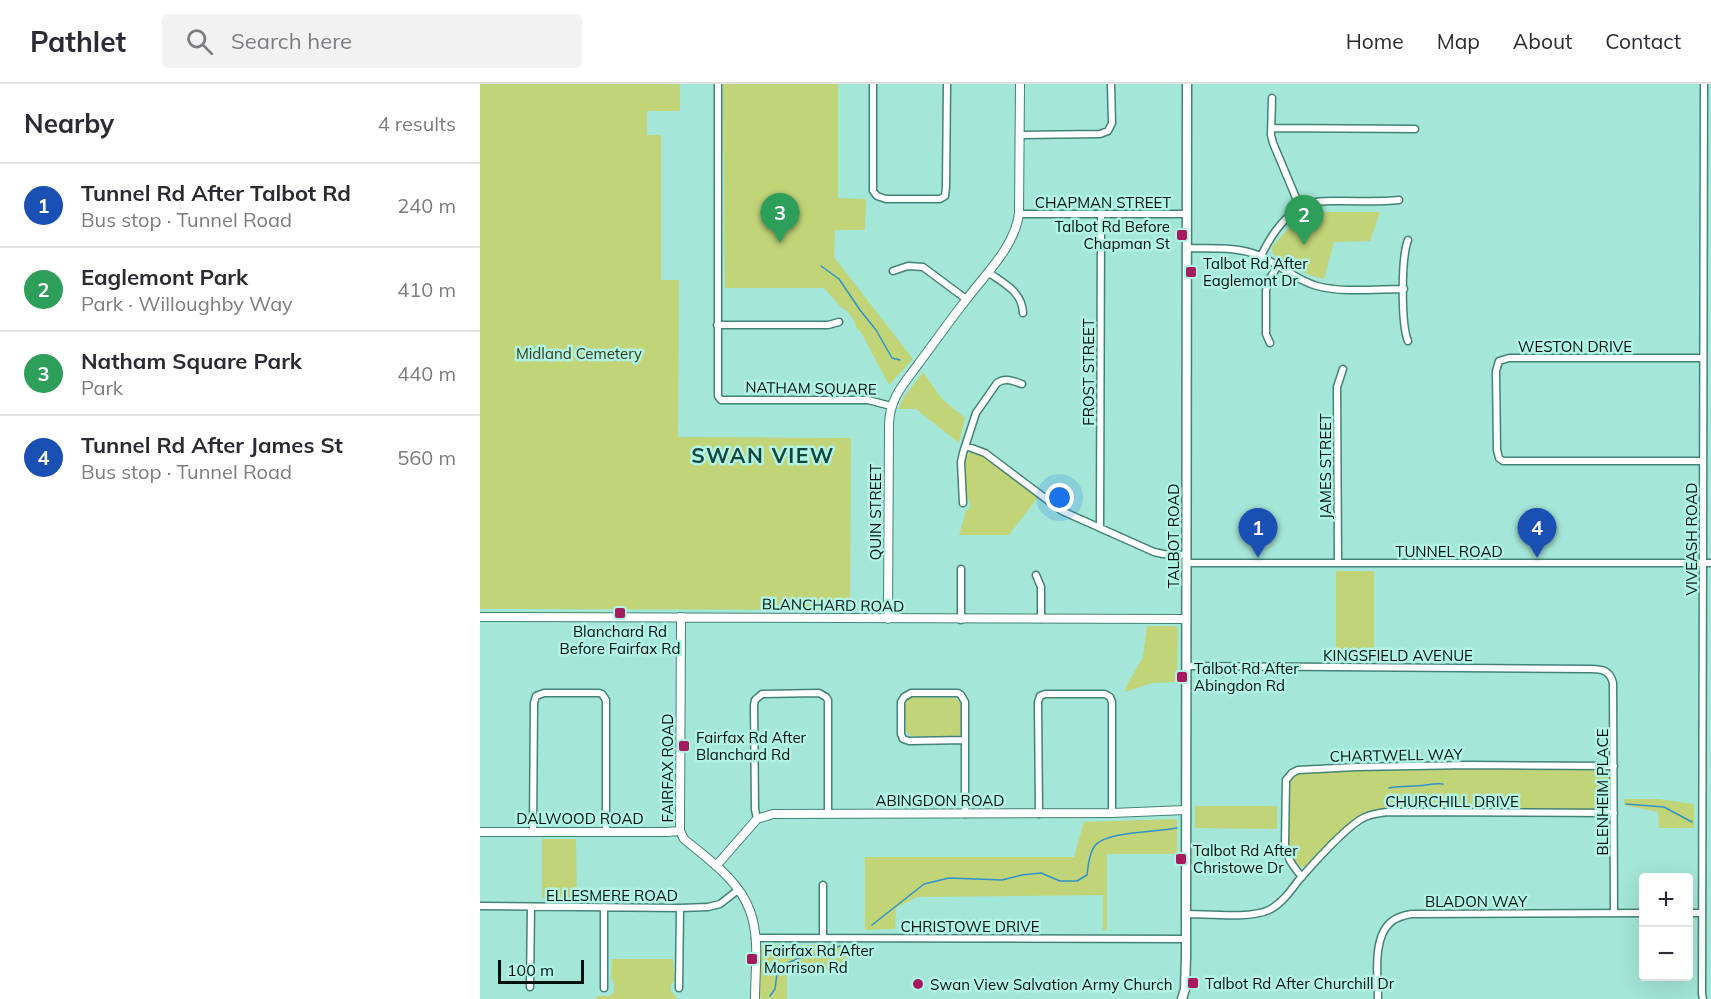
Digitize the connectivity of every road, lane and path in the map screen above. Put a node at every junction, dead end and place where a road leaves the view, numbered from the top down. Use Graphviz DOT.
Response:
graph roads {
  1 [pos="718,84"];
  2 [pos="873,84"];
  3 [pos="947,84"];
  4 [pos="1020,84"];
  5 [pos="1111,84"];
  6 [pos="1187,84"];
  7 [pos="1704,84"];
  8 [pos="1272,98"];
  9 [pos="1272,128"];
  10 [pos="1415,129"];
  11 [pos="1020,135"];
  12 [pos="1400,200"];
  13 [pos="1299,209"];
  14 [pos="1019,214"];
  15 [pos="1187,214"];
  16 [pos="1101,215"];
  17 [pos="1408,240"];
  18 [pos="1187,248"];
  19 [pos="1261,256"];
  20 [pos="1277,267"];
  21 [pos="893,271"];
  22 [pos="988,272"];
  23 [pos="1404,289"];
  24 [pos="966,299"];
  25 [pos="1023,313"];
  26 [pos="839,322"];
  27 [pos="717,325"];
  28 [pos="1408,341"];
  29 [pos="1707,341"];
  30 [pos="1270,343"];
  31 [pos="1703,358"];
  32 [pos="1342,369"];
  33 [pos="1022,384"];
  34 [pos="891,406"];
  35 [pos="966,446"];
  36 [pos="1703,461"];
  37 [pos="963,503"];
  38 [pos="1100,528"];
  39 [pos="1186,559"];
  40 [pos="1338,563"];
  41 [pos="1703,563"];
  42 [pos="1711,563"];
  43 [pos="961,569"];
  44 [pos="1036,575"];
  45 [pos="480,617"];
  46 [pos="681,617"];
  47 [pos="1186,619"];
  48 [pos="888,620"];
  49 [pos="961,620"];
  50 [pos="1041,620"];
  51 [pos="1187,666"];
  52 [pos="1608,673"];
  53 [pos="965,740"];
  54 [pos="1614,766"];
  55 [pos="1186,810"];
  56 [pos="828,813"];
  57 [pos="1112,813"];
  58 [pos="1614,813"];
  59 [pos="965,814"];
  60 [pos="1039,814"];
  61 [pos="757,819"];
  62 [pos="680,831"];
  63 [pos="480,832"];
  64 [pos="533,832"];
  65 [pos="606,832"];
  66 [pos="716,866"];
  67 [pos="1302,877"];
  68 [pos="823,885"];
  69 [pos="738,890"];
  70 [pos="480,906"];
  71 [pos="531,907"];
  72 [pos="604,907"];
  73 [pos="680,908"];
  74 [pos="1614,913"];
  75 [pos="1639,913"];
  76 [pos="1693,913"];
  77 [pos="1702,913"];
  78 [pos="1186,914"];
  79 [pos="823,937"];
  80 [pos="755,938"];
  81 [pos="1186,939"];
  82 [pos="530,987"];
  83 [pos="604,988"];
  84 [pos="679,988"];
  85 [pos="1185,989"];
  86 [pos="1701,997"];
  87 [pos="755,999"];
  88 [pos="1182,999"];
  89 [pos="1189,999"];
  90 [pos="1378,999"];
  1 -- 27 [label="street, NATHAM SQUARE"];
  2 -- 3 [label="street"];
  4 -- 11 [label="street, NATHAM SQUARE"];
  5 -- 11 [label="street"];
  6 -- 15 [label="main road, TALBOT ROAD"];
  7 -- 29 [label="street, VIVEASH ROAD"];
  8 -- 9 [label="street"];
  9 -- 10 [label="street"];
  9 -- 13 [label="street"];
  11 -- 14 [label="street, NATHAM SQUARE"];
  12 -- 13 [label="street"];
  13 -- 19 [label="street"];
  14 -- 16 [label="street, CHAPMAN STREET"];
  14 -- 22 [label="street, NATHAM SQUARE"];
  15 -- 16 [label="street, CHAPMAN STREET"];
  15 -- 18 [label="main road, TALBOT ROAD"];
  16 -- 38 [label="street, FROST STREET"];
  17 -- 23 [label="street"];
  18 -- 19 [label="street"];
  18 -- 39 [label="main road, TALBOT ROAD"];
  19 -- 20 [label="street"];
  20 -- 23 [label="street"];
  20 -- 30 [label="street"];
  21 -- 24 [label="street"];
  22 -- 24 [label="street, NATHAM SQUARE"];
  22 -- 25 [label="street"];
  23 -- 28 [label="street"];
  24 -- 34 [label="street, NATHAM SQUARE"];
  26 -- 27 [label="street"];
  27 -- 34 [label="street, NATHAM SQUARE"];
  29 -- 31 [label="street, VIVEASH ROAD"];
  31 -- 36 [label="street, VIVEASH ROAD"];
  31 -- 36 [label="street, WESTON DRIVE"];
  32 -- 40 [label="street, JAMES STREET"];
  33 -- 35 [label="street"];
  34 -- 48 [label="street, QUIN STREET"];
  35 -- 37 [label="street"];
  35 -- 38 [label="street, TUNNEL ROAD"];
  36 -- 41 [label="street, VIVEASH ROAD"];
  38 -- 39 [label="street, TUNNEL ROAD"];
  39 -- 40 [label="street, TUNNEL ROAD"];
  39 -- 47 [label="main road, TALBOT ROAD"];
  40 -- 41 [label="street, TUNNEL ROAD"];
  41 -- 42 [label="street, TUNNEL ROAD"];
  41 -- 77 [label="street, VIVEASH ROAD"];
  43 -- 49 [label="street"];
  44 -- 50 [label="street"];
  45 -- 46 [label="street, BLANCHARD ROAD"];
  46 -- 48 [label="street, BLANCHARD ROAD"];
  46 -- 62 [label="street, FAIRFAX ROAD"];
  47 -- 50 [label="street, BLANCHARD ROAD"];
  47 -- 51 [label="main road, TALBOT ROAD"];
  48 -- 49 [label="street, BLANCHARD ROAD"];
  49 -- 50 [label="street, BLANCHARD ROAD"];
  51 -- 52 [label="street, KINGSFIELD AVENUE"];
  51 -- 55 [label="main road, TALBOT ROAD"];
  52 -- 54 [label="street, BLENHEIM PLACE"];
  53 -- 53 [label="street"];
  53 -- 59 [label="street"];
  54 -- 58 [label="street, BLENHEIM PLACE"];
  54 -- 67 [label="street, CHARTWELL WAY"];
  55 -- 57 [label="street, ABINGDON ROAD"];
  55 -- 78 [label="main road, TALBOT ROAD"];
  56 -- 59 [label="street, ABINGDON ROAD"];
  56 -- 61 [label="street, ABINGDON ROAD"];
  56 -- 61 [label="street"];
  57 -- 60 [label="street, ABINGDON ROAD"];
  57 -- 60 [label="street"];
  58 -- 67 [label="street, CHURCHILL DRIVE"];
  58 -- 74 [label="street, BLENHEIM PLACE"];
  59 -- 60 [label="street, ABINGDON ROAD"];
  61 -- 66 [label="street"];
  62 -- 65 [label="street, DALWOOD ROAD"];
  62 -- 66 [label="street, FAIRFAX ROAD"];
  63 -- 64 [label="street, DALWOOD ROAD"];
  64 -- 65 [label="street, DALWOOD ROAD"];
  64 -- 65 [label="street"];
  66 -- 69 [label="street, FAIRFAX ROAD"];
  67 -- 78 [label="street, CHURCHILL DRIVE"];
  68 -- 79 [label="street"];
  69 -- 73 [label="street, ELLESMERE ROAD"];
  69 -- 80 [label="street, FAIRFAX ROAD"];
  70 -- 71 [label="street, ELLESMERE ROAD"];
  71 -- 72 [label="street, ELLESMERE ROAD"];
  71 -- 82 [label="street"];
  72 -- 73 [label="street, ELLESMERE ROAD"];
  72 -- 83 [label="street"];
  73 -- 84 [label="street"];
  74 -- 75 [label="street, BLADON WAY"];
  74 -- 90 [label="street, BLADON WAY"];
  76 -- 77 [label="street"];
  77 -- 86 [label="street, VIVEASH ROAD"];
  78 -- 81 [label="main road, TALBOT ROAD"];
  79 -- 80 [label="street, CHRISTOWE DRIVE"];
  79 -- 81 [label="street, CHRISTOWE DRIVE"];
  80 -- 87 [label="street, FAIRFAX ROAD"];
  81 -- 85 [label="main road, TALBOT ROAD"];
  85 -- 88 [label="main road, TALBOT ROAD"];
  85 -- 89 [label="main road, TALBOT ROAD"];
}
